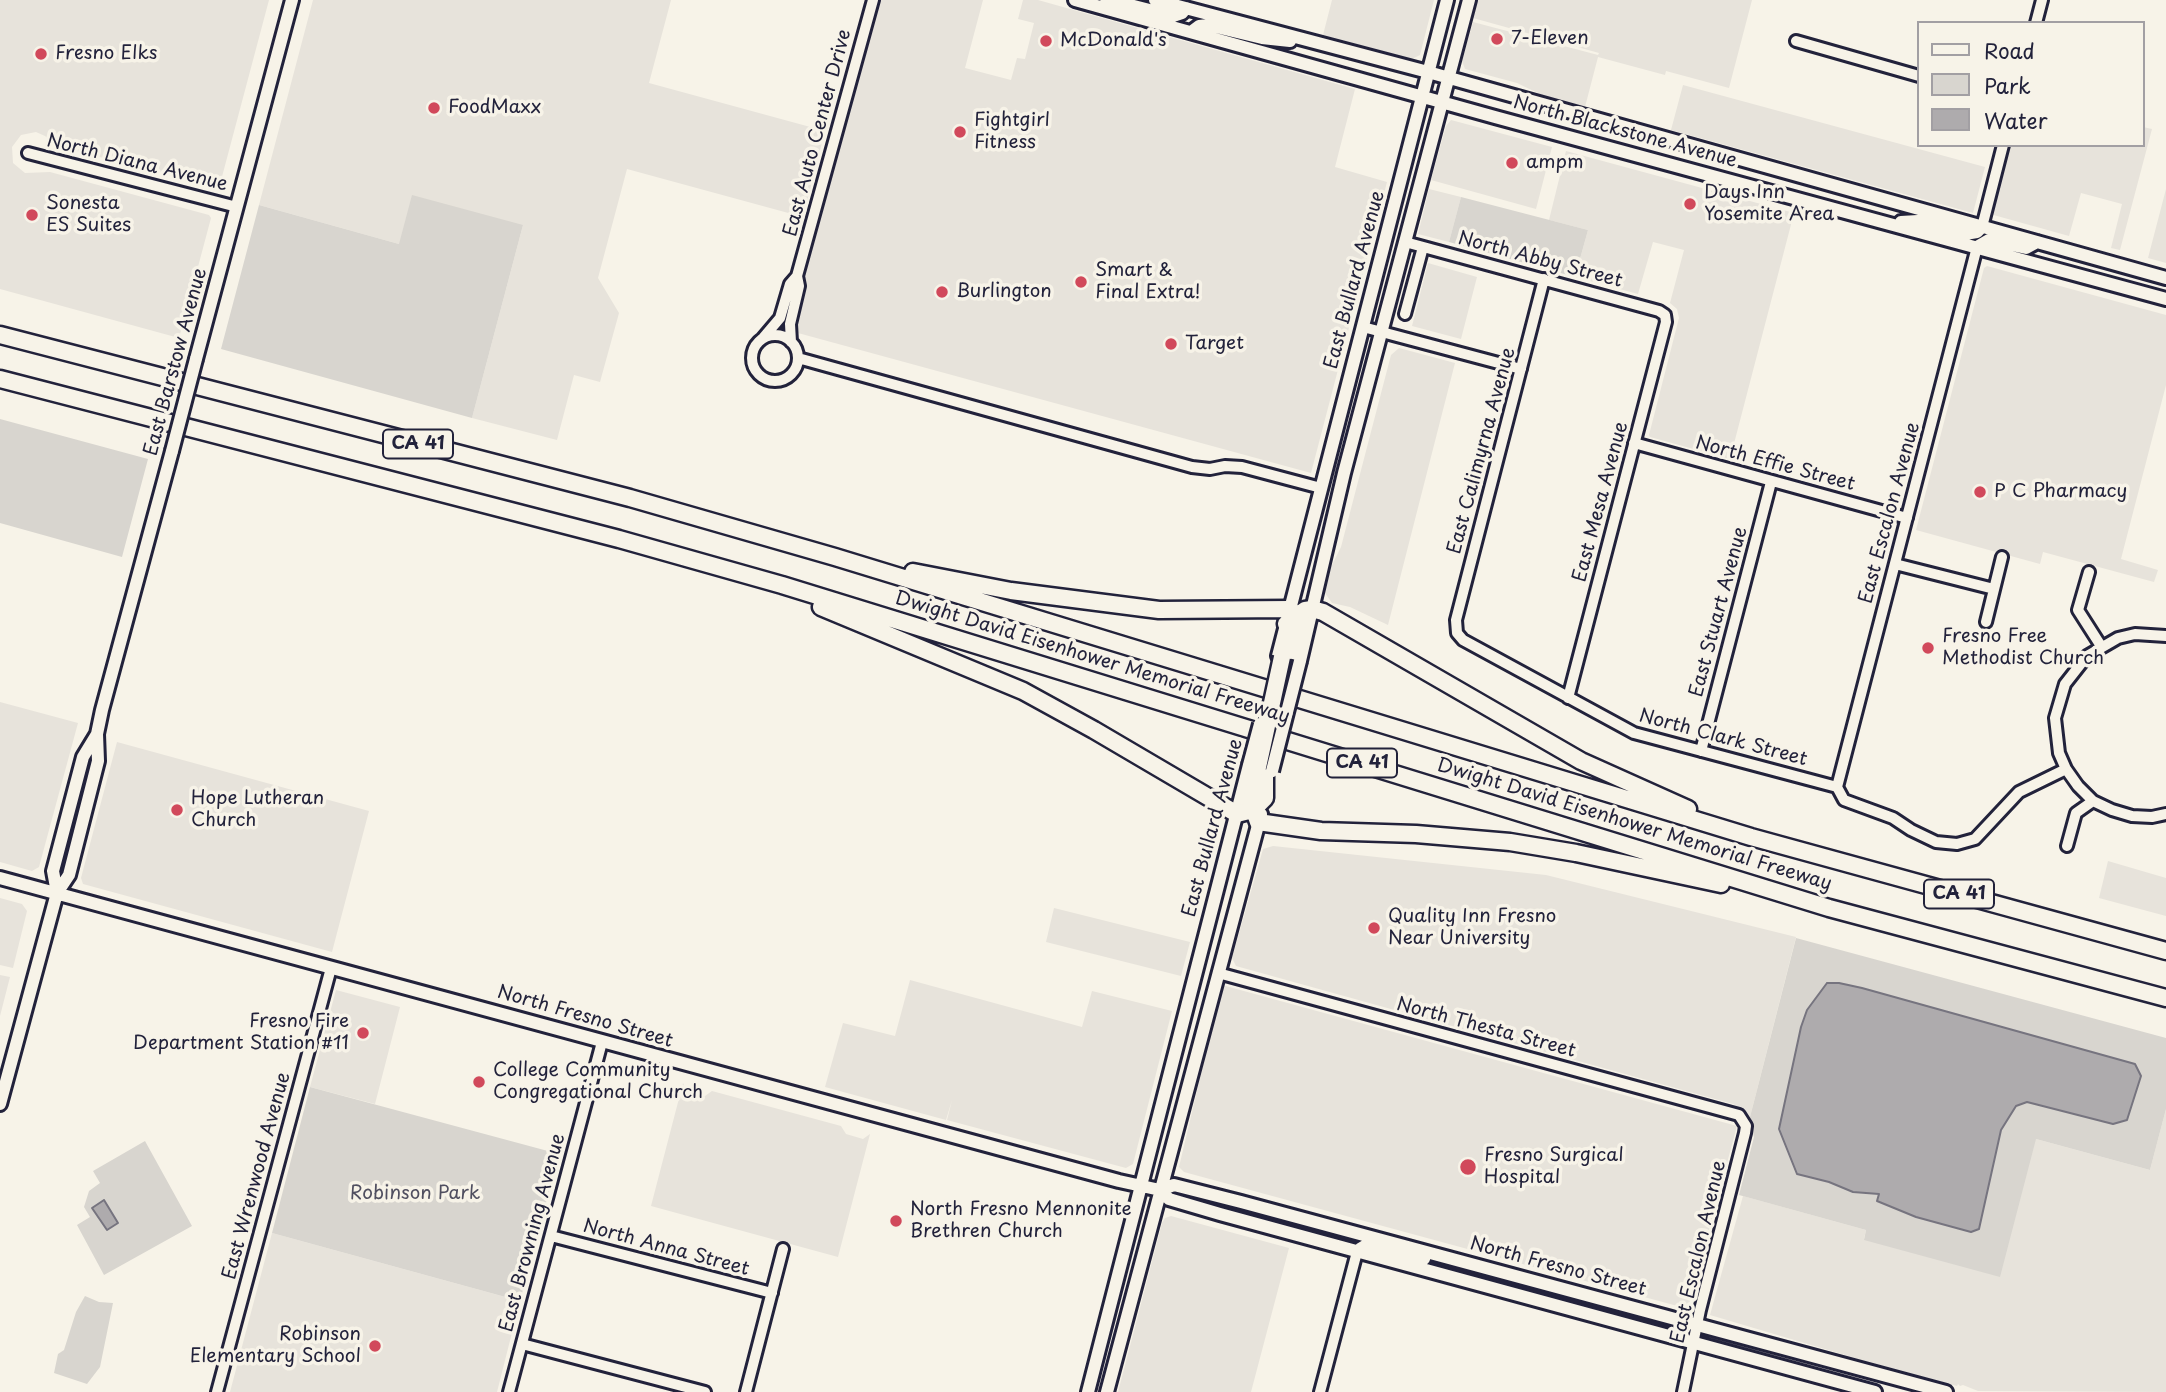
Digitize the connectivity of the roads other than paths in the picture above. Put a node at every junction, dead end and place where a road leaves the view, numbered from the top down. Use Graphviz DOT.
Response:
graph roads {
  1 [pos="292,0"];
  2 [pos="873,0"];
  3 [pos="1075,0"];
  4 [pos="1155,0"];
  5 [pos="1447,0"];
  6 [pos="1469,0"];
  7 [pos="2042,0"];
  8 [pos="1100,7"];
  9 [pos="1186,8"];
  10 [pos="2037,21"];
  11 [pos="1191,32"];
  12 [pos="1796,41"];
  13 [pos="1328,44"];
  14 [pos="1428,72"];
  15 [pos="1918,76"];
  16 [pos="1449,78"];
  17 [pos="1423,97"];
  18 [pos="1443,102"];
  19 [pos="2002,147"];
  20 [pos="28,153"];
  21 [pos="237,207"];
  22 [pos="1890,223"];
  23 [pos="1982,227"];
  24 [pos="1405,242"];
  25 [pos="2037,242"];
  26 [pos="1423,247"];
  27 [pos="1977,247"];
  28 [pos="797,276"];
  29 [pos="2166,278"];
  30 [pos="1544,279"];
  31 [pos="2166,299"];
  32 [pos="1405,314"];
  33 [pos="1665,315"];
  34 [pos="1363,327"];
  35 [pos="1382,332"];
  36 [pos="0,335"];
  37 [pos="763,338"];
  38 [pos="791,342"];
  39 [pos="798,359"];
  40 [pos="1521,369"];
  41 [pos="0,379"];
  42 [pos="1634,443"];
  43 [pos="1771,482"];
  44 [pos="1321,488"];
  45 [pos="1907,518"];
  46 [pos="835,557"];
  47 [pos="2002,557"];
  48 [pos="1895,564"];
  49 [pos="2089,572"];
  50 [pos="782,585"];
  51 [pos="1994,589"];
  52 [pos="1312,608"];
  53 [pos="1289,621"];
  54 [pos="1986,622"];
  55 [pos="1457,633"];
  56 [pos="2166,636"];
  57 [pos="2101,646"];
  58 [pos="1287,658"];
  59 [pos="1568,698"];
  60 [pos="1701,751"];
  61 [pos="1261,768"];
  62 [pos="2066,769"];
  63 [pos="1837,787"];
  64 [pos="2093,800"];
  65 [pos="1237,814"];
  66 [pos="2166,814"];
  67 [pos="1256,816"];
  68 [pos="1751,837"];
  69 [pos="2067,846"];
  70 [pos="0,878"];
  71 [pos="57,893"];
  72 [pos="1829,908"];
  73 [pos="2166,951"];
  74 [pos="331,968"];
  75 [pos="1218,973"];
  76 [pos="2166,998"];
  77 [pos="601,1042"];
  78 [pos="0,1104"];
  79 [pos="1744,1120"];
  80 [pos="1140,1186"];
  81 [pos="1160,1190"];
  82 [pos="551,1236"];
  83 [pos="783,1250"];
  84 [pos="1357,1252"];
  85 [pos="1460,1261"];
  86 [pos="772,1293"];
  87 [pos="1697,1325"];
  88 [pos="522,1343"];
  89 [pos="1695,1343"];
  90 [pos="217,1392"];
  91 [pos="509,1392"];
  92 [pos="705,1392"];
  93 [pos="746,1392"];
  94 [pos="1088,1392"];
  95 [pos="1107,1392"];
  96 [pos="1320,1392"];
  97 [pos="1683,1392"];
  98 [pos="1875,1392"];
  99 [pos="1946,1392"];
  1 -- 21 [label="main road, East Barstow Avenue"];
  2 -- 28 [label="street, East Auto Center Drive"];
  3 -- 8 [label="main road, North Blackstone Avenue"];
  4 -- 9 [label="main road, North Blackstone Avenue"];
  5 -- 14 [label="main road, East Bullard Avenue"];
  6 -- 16 [label="main road, East Bullard Avenue"];
  7 -- 10 [label="street"];
  8 -- 9 [label="main road"];
  8 -- 11 [label="main road, North Blackstone Avenue"];
  9 -- 13 [label="main road, North Blackstone Avenue"];
  11 -- 13 [label="main road"];
  11 -- 17 [label="main road, North Blackstone Avenue"];
  12 -- 15 [label="street"];
  13 -- 14 [label="main road, North Blackstone Avenue"];
  14 -- 16 [label="main road, North Blackstone Avenue"];
  14 -- 17 [label="main road, East Bullard Avenue"];
  16 -- 18 [label="main road, East Bullard Avenue"];
  16 -- 23 [label="main road, North Blackstone Avenue"];
  17 -- 18 [label="main road, North Blackstone Avenue"];
  17 -- 34 [label="main road, East Bullard Avenue"];
  18 -- 22 [label="main road, North Blackstone Avenue"];
  18 -- 24 [label="main road, East Bullard Avenue"];
  19 -- 23 [label="street"];
  20 -- 21 [label="street, North Diana Avenue"];
  21 -- 71 [label="main road, East Barstow Avenue, bridge"];
  22 -- 23 [label="main road"];
  22 -- 27 [label="main road, North Blackstone Avenue"];
  23 -- 25 [label="main road, North Blackstone Avenue"];
  24 -- 26 [label="street, North Abby Street"];
  24 -- 35 [label="main road, East Bullard Avenue"];
  25 -- 27 [label="main road"];
  25 -- 29 [label="main road, North Blackstone Avenue"];
  26 -- 30 [label="street, North Abby Street"];
  26 -- 32 [label="street"];
  27 -- 31 [label="main road, North Blackstone Avenue"];
  27 -- 45 [label="street, East Escalon Avenue"];
  28 -- 37 [label="street, East Auto Center Drive"];
  28 -- 38 [label="street, East Auto Center Drive"];
  30 -- 33 [label="street, North Abby Street"];
  30 -- 40 [label="street, East Calimyrna Avenue"];
  33 -- 42 [label="street, East Mesa Avenue"];
  34 -- 35 [label="street"];
  34 -- 44 [label="main road, East Bullard Avenue"];
  35 -- 40 [label="street"];
  35 -- 52 [label="main road, East Bullard Avenue"];
  36 -- 46 [label="highway, Dwight David Eisenhower Memorial Freeway / CA 41"];
  37 -- 38 [label="street"];
  37 -- 39 [label="street"];
  38 -- 39 [label="street"];
  39 -- 44 [label="street"];
  40 -- 55 [label="street, East Calimyrna Avenue"];
  41 -- 50 [label="highway, Dwight David Eisenhower Memorial Freeway / CA 41"];
  42 -- 43 [label="street, North Effie Street"];
  42 -- 59 [label="street, East Mesa Avenue"];
  43 -- 45 [label="street, North Effie Street"];
  43 -- 60 [label="street, East Stuart Avenue"];
  44 -- 53 [label="main road, East Bullard Avenue"];
  45 -- 48 [label="street, East Escalon Avenue"];
  46 -- 53 [label="highway"];
  46 -- 68 [label="highway, Dwight David Eisenhower Memorial Freeway / CA 41"];
  47 -- 51 [label="street"];
  48 -- 51 [label="street"];
  48 -- 63 [label="street, East Escalon Avenue"];
  49 -- 57 [label="street"];
  50 -- 65 [label="highway"];
  50 -- 72 [label="highway, Dwight David Eisenhower Memorial Freeway / CA 41"];
  51 -- 54 [label="street"];
  52 -- 53 [label="highway"];
  52 -- 58 [label="main road, East Bullard Avenue"];
  52 -- 68 [label="highway"];
  53 -- 58 [label="highway"];
  53 -- 58 [label="highway"];
  55 -- 59 [label="street, North Clark Street"];
  56 -- 57 [label="street"];
  57 -- 62 [label="street"];
  58 -- 61 [label="highway"];
  59 -- 60 [label="street, North Clark Street"];
  60 -- 63 [label="street, North Clark Street"];
  61 -- 65 [label="main road, East Bullard Avenue"];
  61 -- 67 [label="highway"];
  61 -- 67 [label="highway"];
  62 -- 63 [label="street"];
  62 -- 64 [label="street"];
  64 -- 66 [label="street"];
  64 -- 69 [label="street"];
  65 -- 67 [label="highway"];
  65 -- 80 [label="main road, East Bullard Avenue"];
  67 -- 72 [label="highway"];
  67 -- 75 [label="main road"];
  68 -- 73 [label="highway, Dwight David Eisenhower Memorial Freeway / CA 41"];
  70 -- 71 [label="main road, North Fresno Street"];
  71 -- 74 [label="main road, North Fresno Street"];
  71 -- 78 [label="main road, East Barstow Avenue"];
  72 -- 76 [label="highway, Dwight David Eisenhower Memorial Freeway / CA 41"];
  74 -- 77 [label="main road, North Fresno Street"];
  74 -- 90 [label="street, East Wrenwood Avenue"];
  75 -- 79 [label="street, North Thesta Street"];
  75 -- 81 [label="main road"];
  77 -- 80 [label="main road, North Fresno Street"];
  77 -- 82 [label="street, East Browning Avenue"];
  79 -- 87 [label="street, East Escalon Avenue"];
  80 -- 81 [label="main road, North Fresno Street"];
  80 -- 94 [label="main road, East Bullard Avenue"];
  81 -- 84 [label="main road, North Fresno Street"];
  81 -- 85 [label="main road, North Fresno Street"];
  81 -- 95 [label="main road"];
  82 -- 86 [label="street, North Anna Street"];
  82 -- 88 [label="street, East Browning Avenue"];
  83 -- 86 [label="street"];
  84 -- 85 [label="main road"];
  84 -- 89 [label="main road, North Fresno Street"];
  84 -- 96 [label="street"];
  85 -- 87 [label="main road, North Fresno Street"];
  86 -- 93 [label="street"];
  87 -- 89 [label="street, East Escalon Avenue"];
  87 -- 99 [label="main road, North Fresno Street"];
  88 -- 91 [label="street, East Browning Avenue"];
  88 -- 92 [label="street"];
  89 -- 97 [label="street, East Escalon Avenue"];
  89 -- 98 [label="main road, North Fresno Street"];
}
